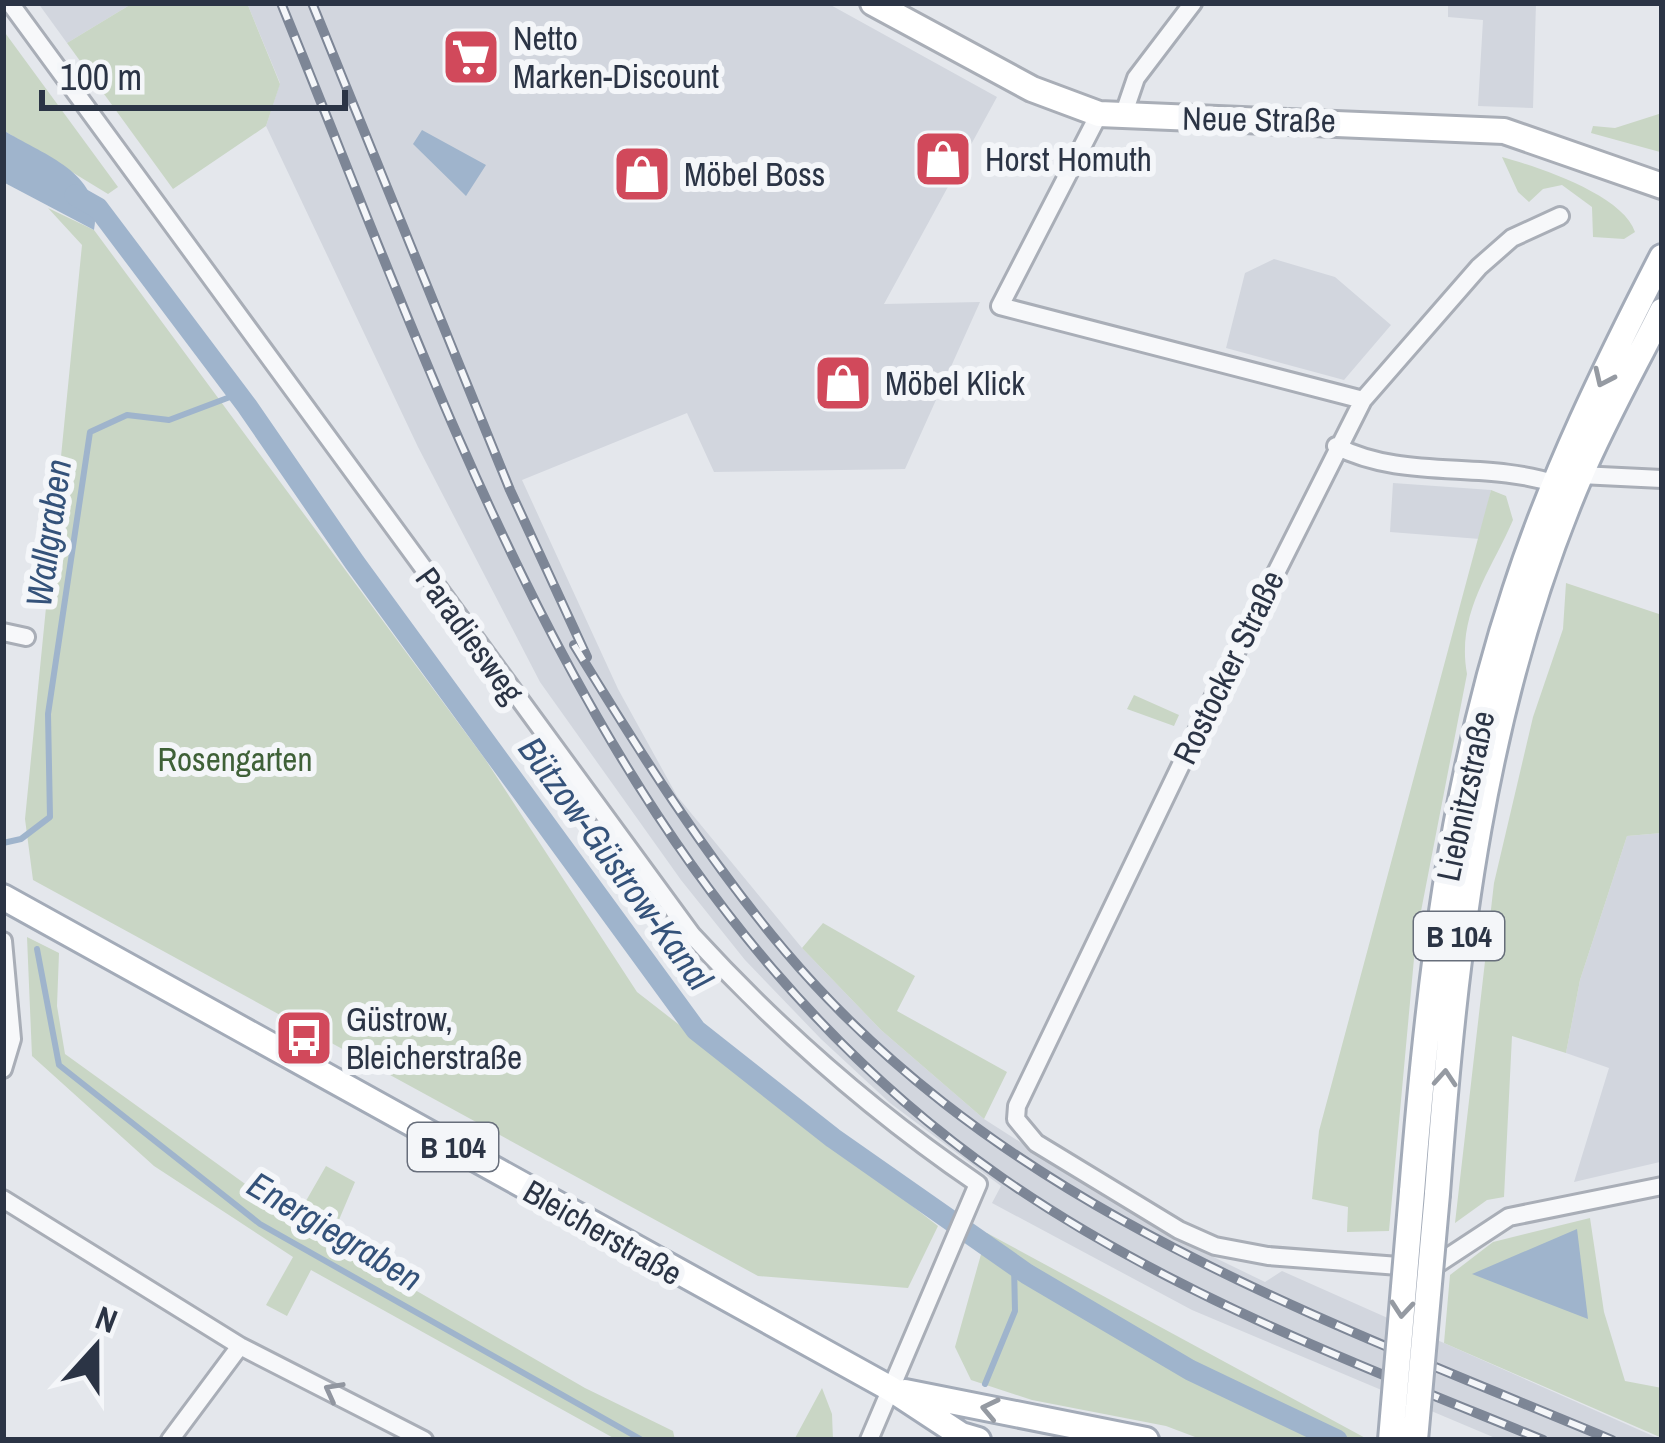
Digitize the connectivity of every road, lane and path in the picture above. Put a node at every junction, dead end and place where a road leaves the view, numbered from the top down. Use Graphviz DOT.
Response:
graph roads {
  1 [pos="10,3"];
  2 [pos="873,3"];
  3 [pos="1193,3"];
  4 [pos="1111,115"];
  5 [pos="1662,186"];
  6 [pos="1560,216"];
  7 [pos="1662,257"];
  8 [pos="1662,311"];
  9 [pos="1364,400"];
  10 [pos="1336,446"];
  11 [pos="1580,475"];
  12 [pos="1662,479"];
  13 [pos="1556,484"];
  14 [pos="3,632"];
  15 [pos="26,637"];
  16 [pos="10,900"];
  17 [pos="3,938"];
  18 [pos="3,1070"];
  19 [pos="1662,1186"];
  20 [pos="1425,1193"];
  21 [pos="3,1199"];
  22 [pos="240,1346"];
  23 [pos="891,1389"];
  24 [pos="170,1440"];
  25 [pos="424,1440"];
  26 [pos="869,1440"];
  27 [pos="978,1440"];
  28 [pos="1146,1440"];
  29 [pos="1391,1440"];
  30 [pos="1415,1440"];
  1 -- 23 [label="street, Paradiesweg"];
  2 -- 4 [label="main road, Neue Straße"];
  3 -- 4 [label="street"];
  4 -- 5 [label="main road, Neue Straße"];
  4 -- 9 [label="street"];
  6 -- 9 [label="street, Rostocker Straße"];
  7 -- 13 [label="main road, Liebnitzstraße / B 104, one-way"];
  8 -- 11 [label="main road, Liebnitzstraße / B 104"];
  9 -- 10 [label="street, Rostocker Straße"];
  10 -- 13 [label="street"];
  10 -- 19 [label="street, Rostocker Straße"];
  11 -- 12 [label="street"];
  20 -- 11 [label="main road, Liebnitzstraße / B 104, one-way"];
  13 -- 20 [label="main road, Liebnitzstraße / B 104"];
  14 -- 15 [label="street"];
  16 -- 17 [label="street"];
  16 -- 23 [label="main road, Bleicherstraße / B 104"];
  17 -- 18 [label="street"];
  20 -- 29 [label="main road, Liebnitzstraße / B 104, one-way, bridge"];
  20 -- 30 [label="main road, Liebnitzstraße / B 104, bridge"];
  21 -- 22 [label="street"];
  22 -- 24 [label="street"];
  25 -- 22 [label="street, one-way"];
  23 -- 26 [label="street"];
  23 -- 27 [label="main road, Bleicherstraße / B 104"];
  28 -- 23 [label="main road, Bleicherstraße / B 104, one-way"];
}
